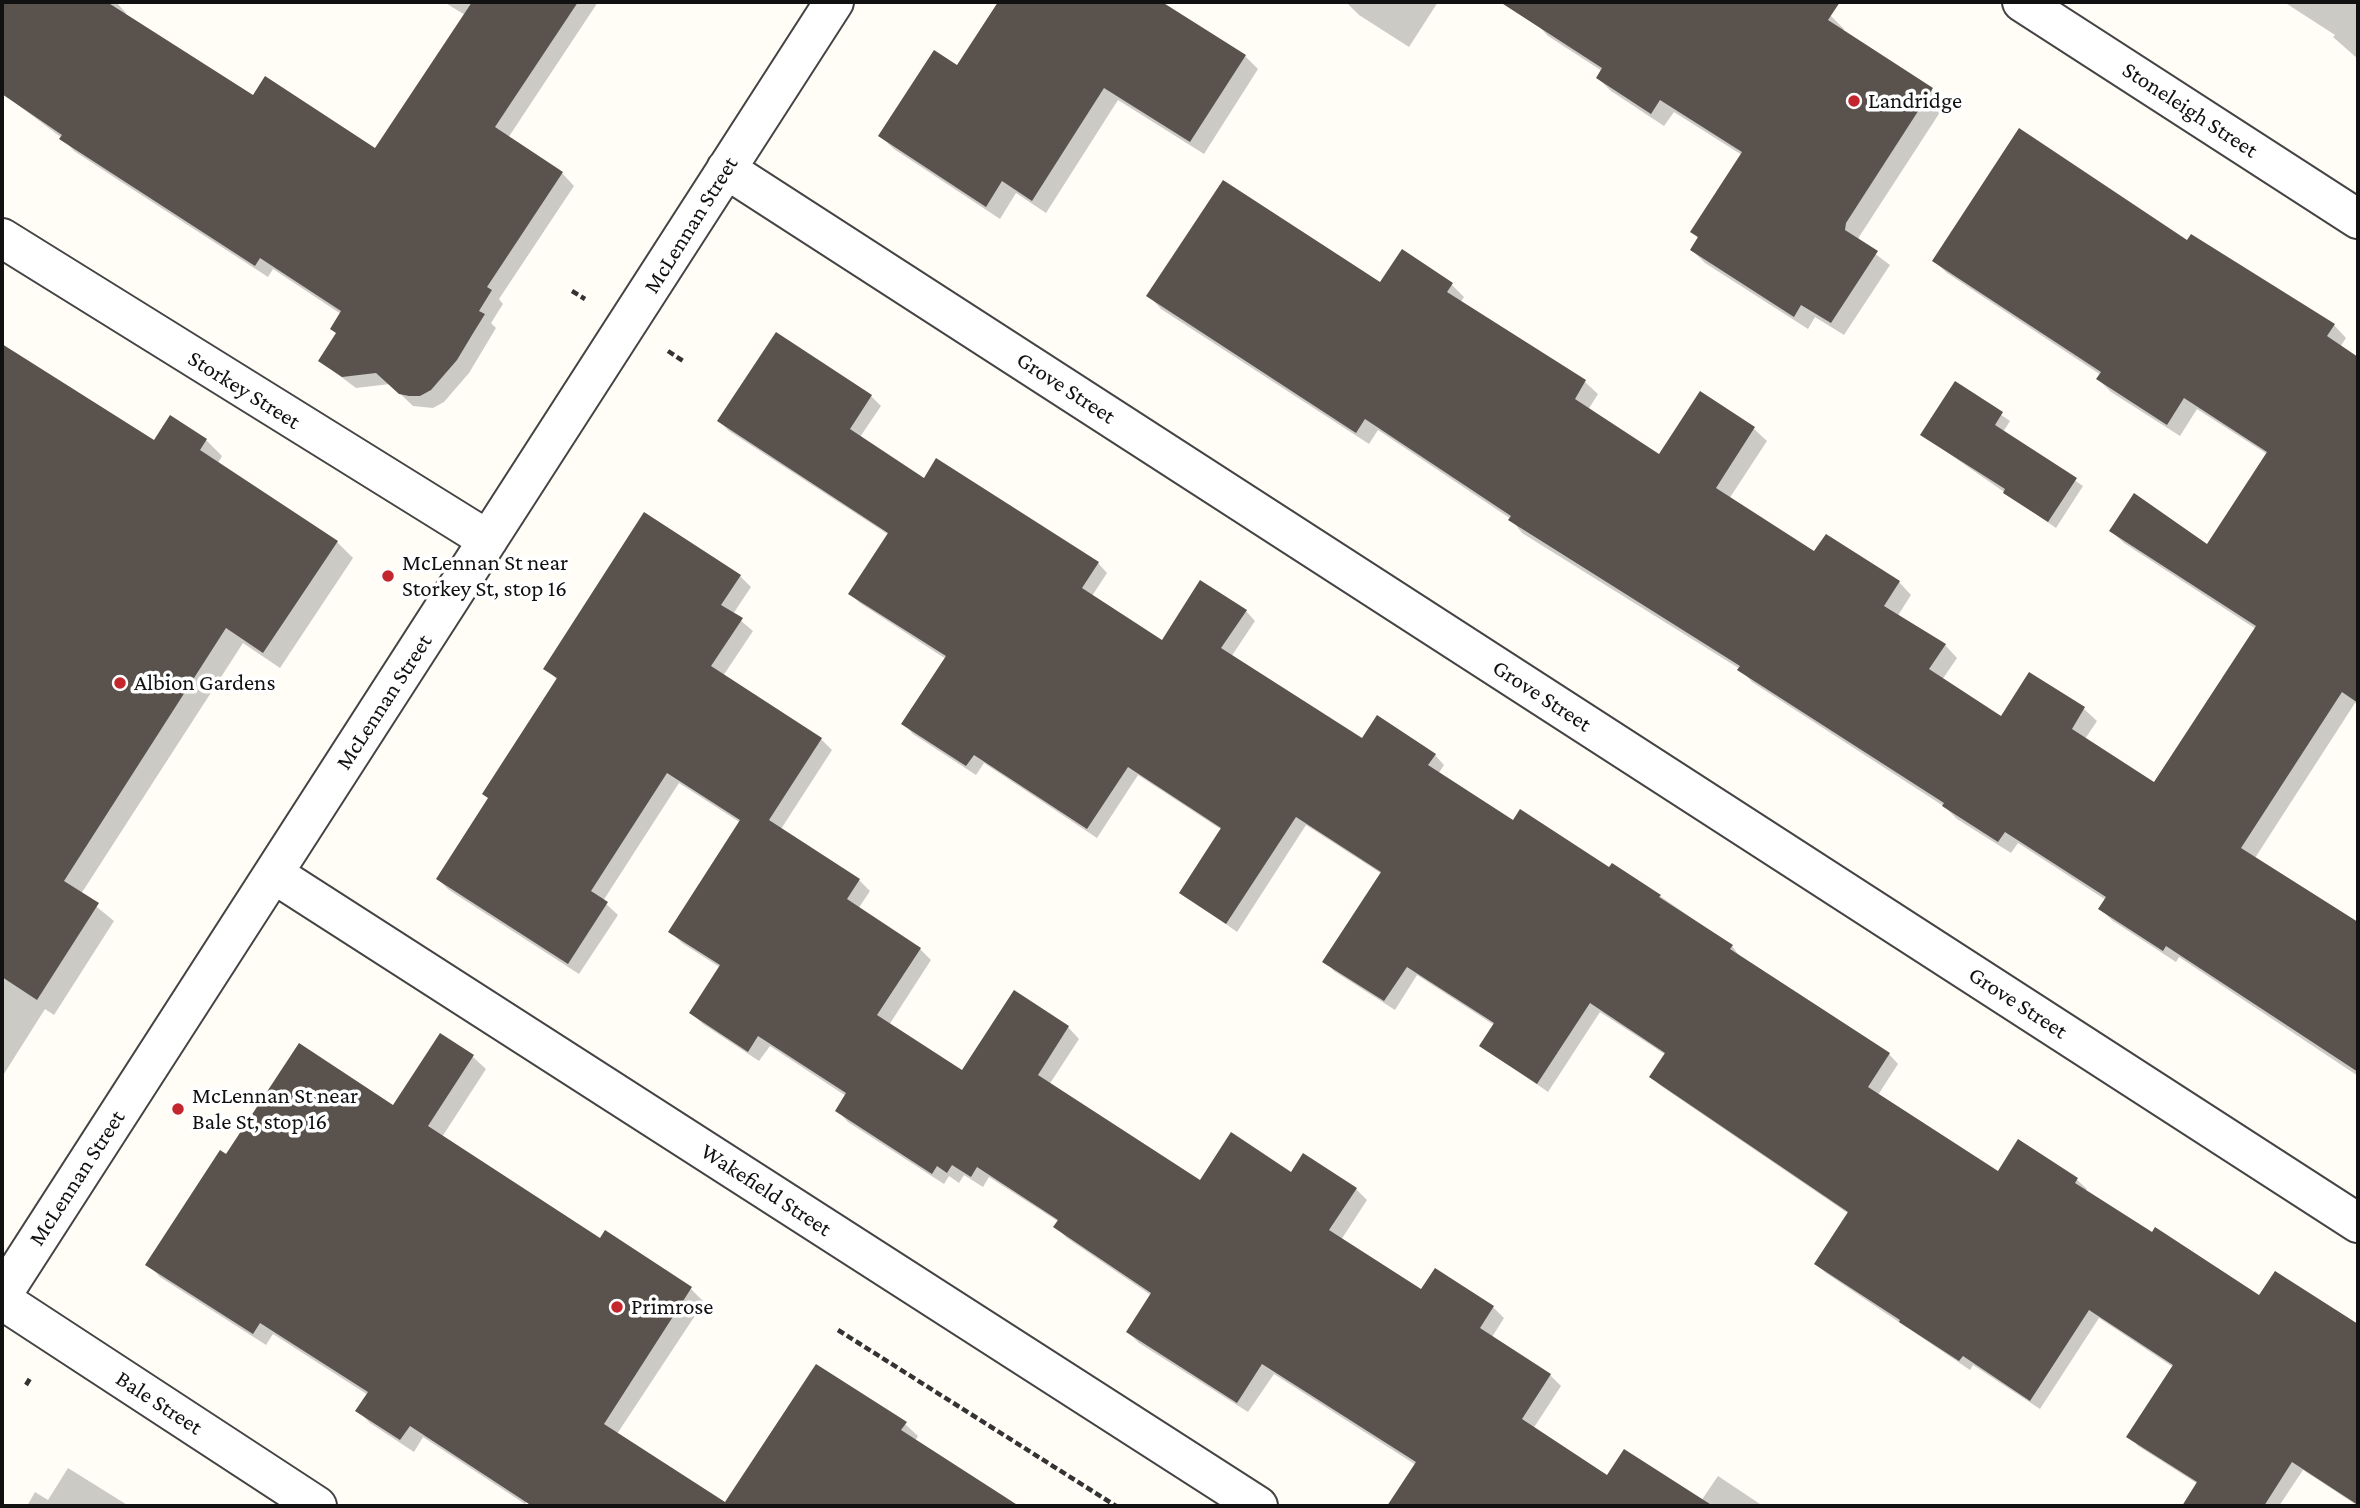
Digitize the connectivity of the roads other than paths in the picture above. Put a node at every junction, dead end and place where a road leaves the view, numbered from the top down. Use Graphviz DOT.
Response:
graph roads {
  1 [pos="834,2"];
  2 [pos="2022,2"];
  3 [pos="726,169"];
  4 [pos="2358,219"];
  5 [pos="3,241"];
  6 [pos="488,540"];
  7 [pos="274,874"];
  8 [pos="2358,1223"];
  9 [pos="2,1297"];
  10 [pos="317,1506"];
  11 [pos="1258,1506"];
  1 -- 3 [label="street, McLennan Street"];
  2 -- 4 [label="street, Stoneleigh Street"];
  3 -- 6 [label="street, McLennan Street"];
  3 -- 8 [label="street, Grove Street"];
  5 -- 6 [label="street, Storkey Street"];
  6 -- 7 [label="street, McLennan Street"];
  7 -- 9 [label="street, McLennan Street"];
  7 -- 11 [label="street, Wakefield Street"];
  9 -- 10 [label="street, Bale Street"];
}
